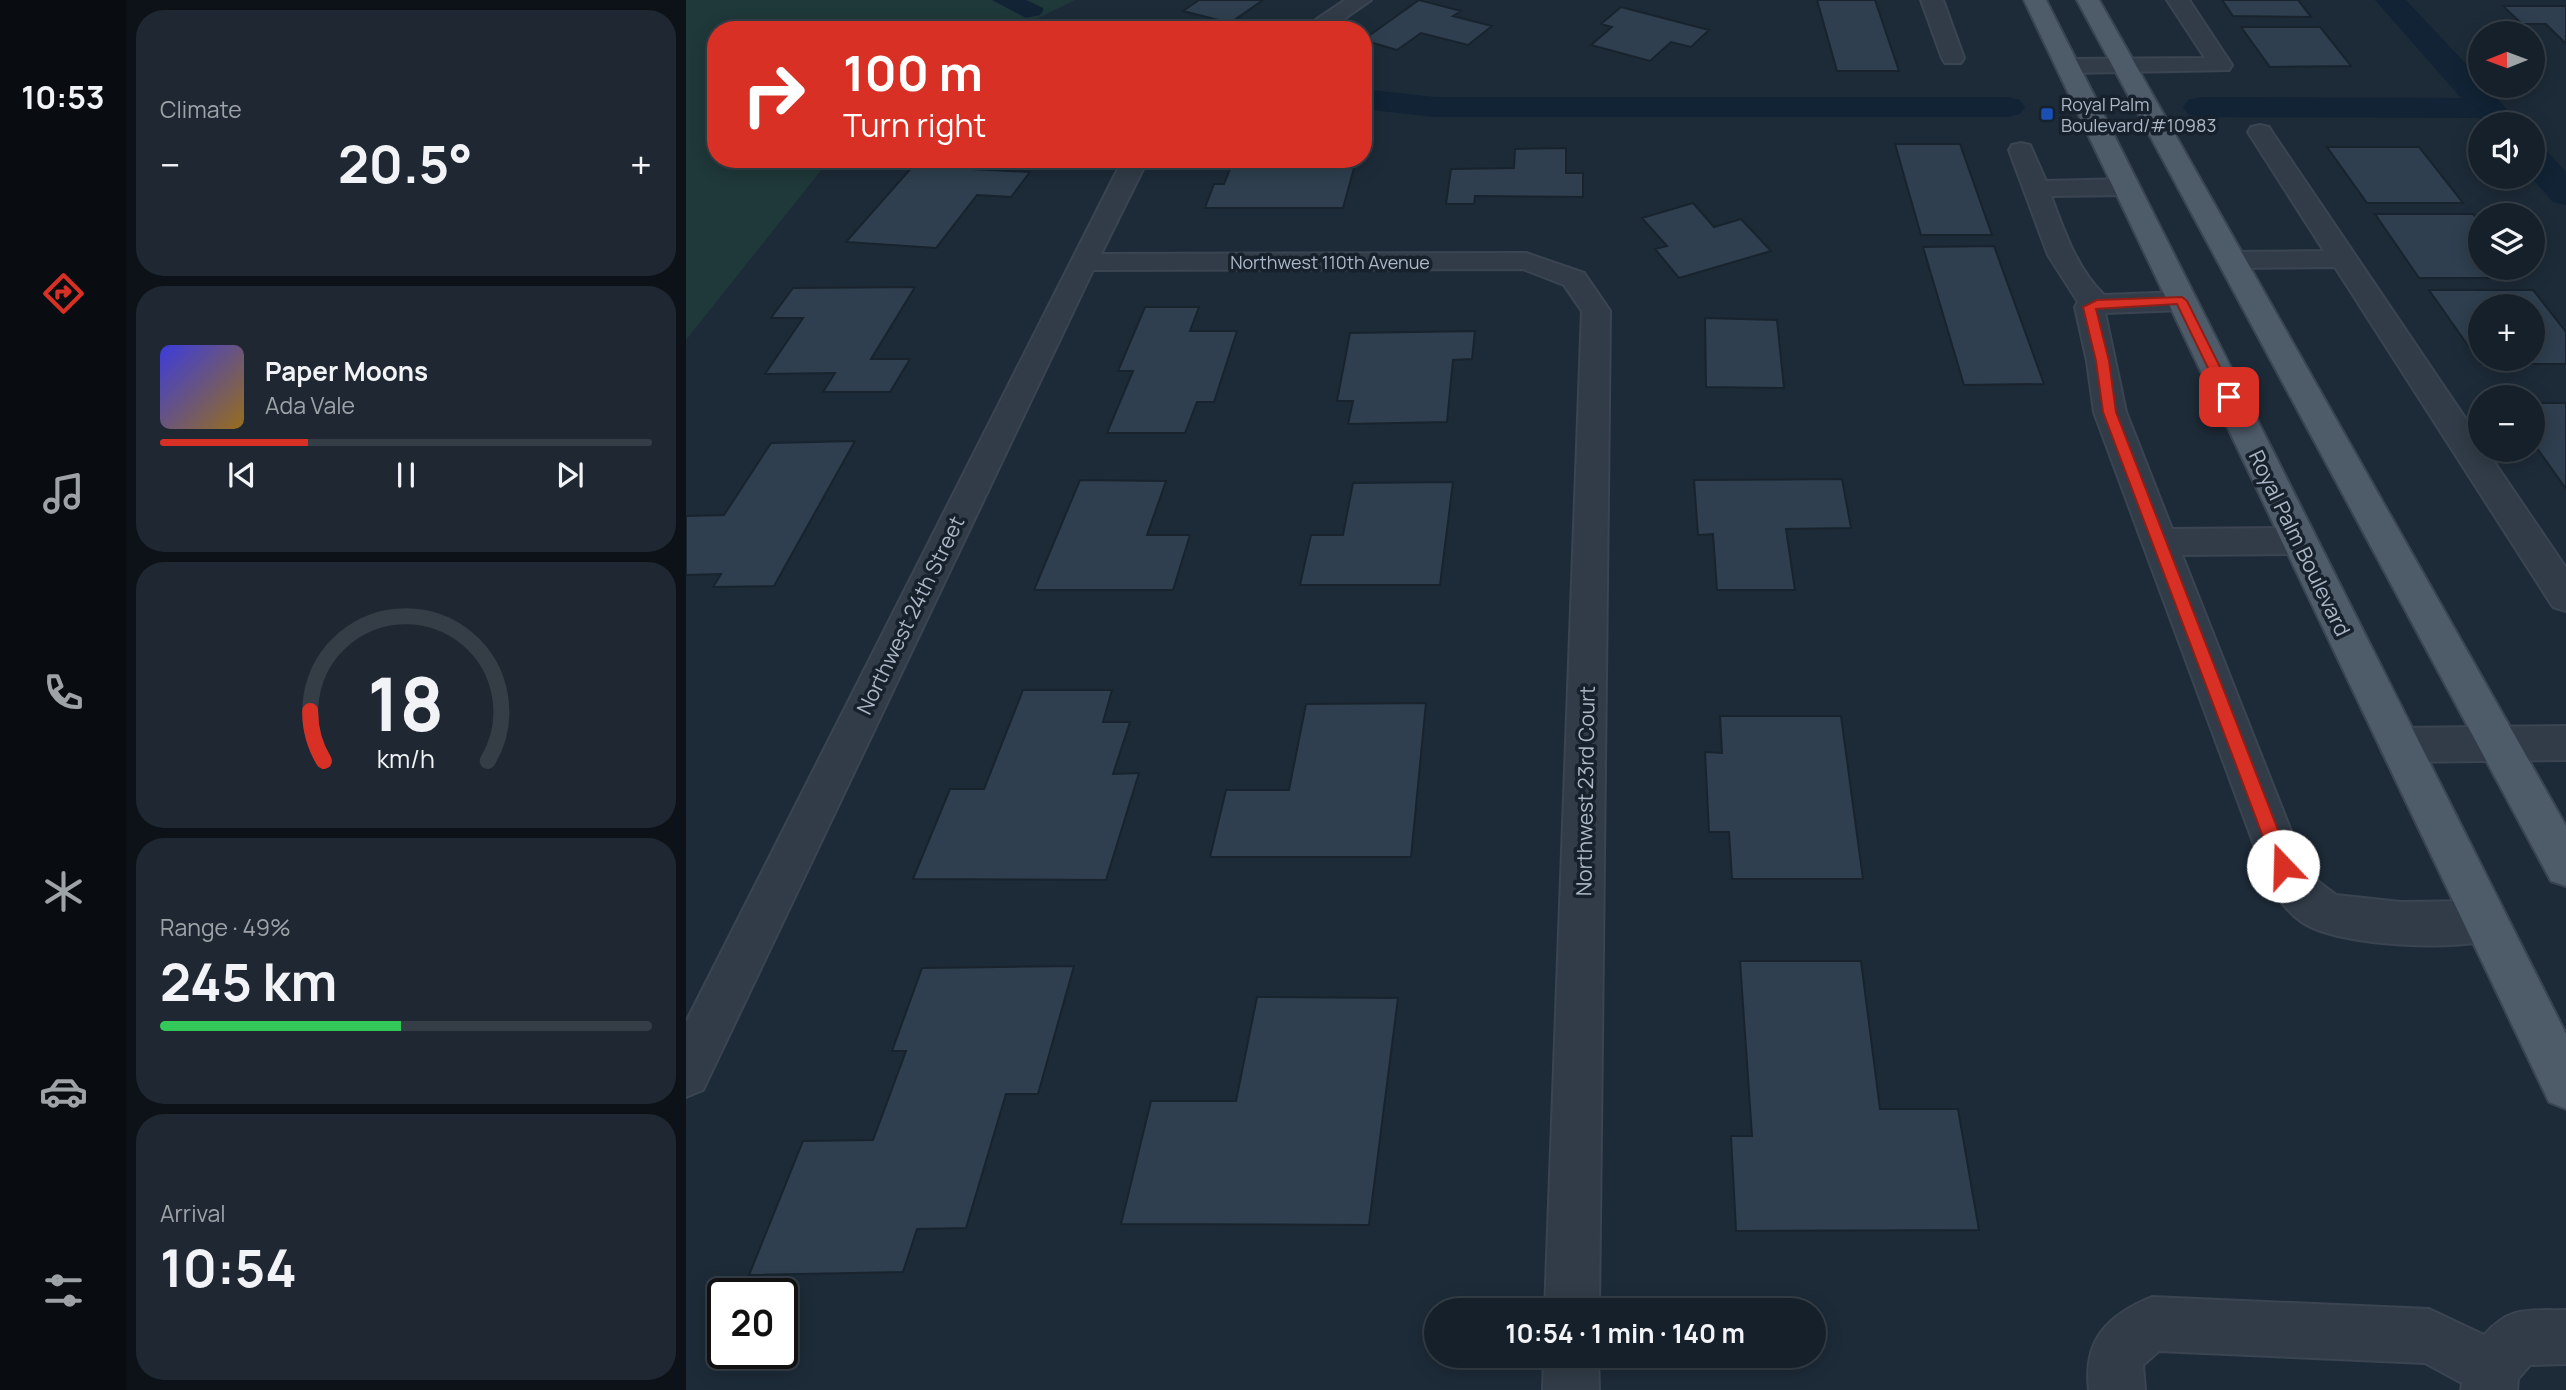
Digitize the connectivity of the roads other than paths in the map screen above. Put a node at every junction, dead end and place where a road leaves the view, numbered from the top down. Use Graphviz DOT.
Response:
graph roads {
  1 [pos="1360,0"];
  2 [pos="1932,0"];
  3 [pos="2035,0"];
  4 [pos="2088,0"];
  5 [pos="2178,0"];
  6 [pos="1326,21"];
  7 [pos="1953,58"];
  8 [pos="2067,66"];
  9 [pos="2124,66"];
  10 [pos="2260,132"];
  11 [pos="2021,150"];
  12 [pos="1130,168"];
  13 [pos="2126,187"];
  14 [pos="2037,189"];
  15 [pos="2344,259"];
  16 [pos="2231,260"];
  17 [pos="1083,262"];
  18 [pos="1574,279"];
  19 [pos="2182,301"];
  20 [pos="2097,304"];
  21 [pos="2300,541"];
  22 [pos="2160,542"];
  23 [pos="2566,597"];
  24 [pos="2498,743"];
  25 [pos="2566,743"];
  26 [pos="2399,745"];
  27 [pos="2566,867"];
  28 [pos="2486,922"];
  29 [pos="686,1073"];
  30 [pos="2566,1085"];
  31 [pos="1573,1298"];
  32 [pos="2566,1338"];
  33 [pos="1572,1368"];
  34 [pos="2490,1379"];
  35 [pos="1571,1390"];
  36 [pos="2117,1390"];
  1 -- 6 [label="street"];
  2 -- 7 [label="street"];
  3 -- 8 [label="main road, Royal Palm Boulevard"];
  4 -- 9 [label="main road"];
  5 -- 9 [label="street"];
  8 -- 9 [label="street"];
  8 -- 13 [label="main road, Royal Palm Boulevard"];
  9 -- 16 [label="main road"];
  10 -- 15 [label="street"];
  11 -- 14 [label="street"];
  12 -- 17 [label="street, Northwest 24th Street"];
  13 -- 14 [label="street"];
  13 -- 19 [label="main road, Royal Palm Boulevard"];
  14 -- 20 [label="street"];
  15 -- 16 [label="street"];
  15 -- 23 [label="street"];
  16 -- 24 [label="main road"];
  17 -- 18 [label="street, Northwest 110th Avenue"];
  17 -- 29 [label="street, Northwest 24th Street"];
  18 -- 31 [label="street, Northwest 23rd Court"];
  19 -- 20 [label="street"];
  19 -- 21 [label="main road, Royal Palm Boulevard"];
  20 -- 22 [label="street"];
  21 -- 22 [label="street"];
  21 -- 26 [label="main road, Royal Palm Boulevard"];
  22 -- 28 [label="street"];
  24 -- 25 [label="street"];
  24 -- 26 [label="street"];
  24 -- 27 [label="main road"];
  26 -- 28 [label="main road, Royal Palm Boulevard"];
  28 -- 30 [label="main road, Royal Palm Boulevard"];
  32 -- 34 [label="street"];
  33 -- 35 [label="street"];
  34 -- 36 [label="street"];
}
